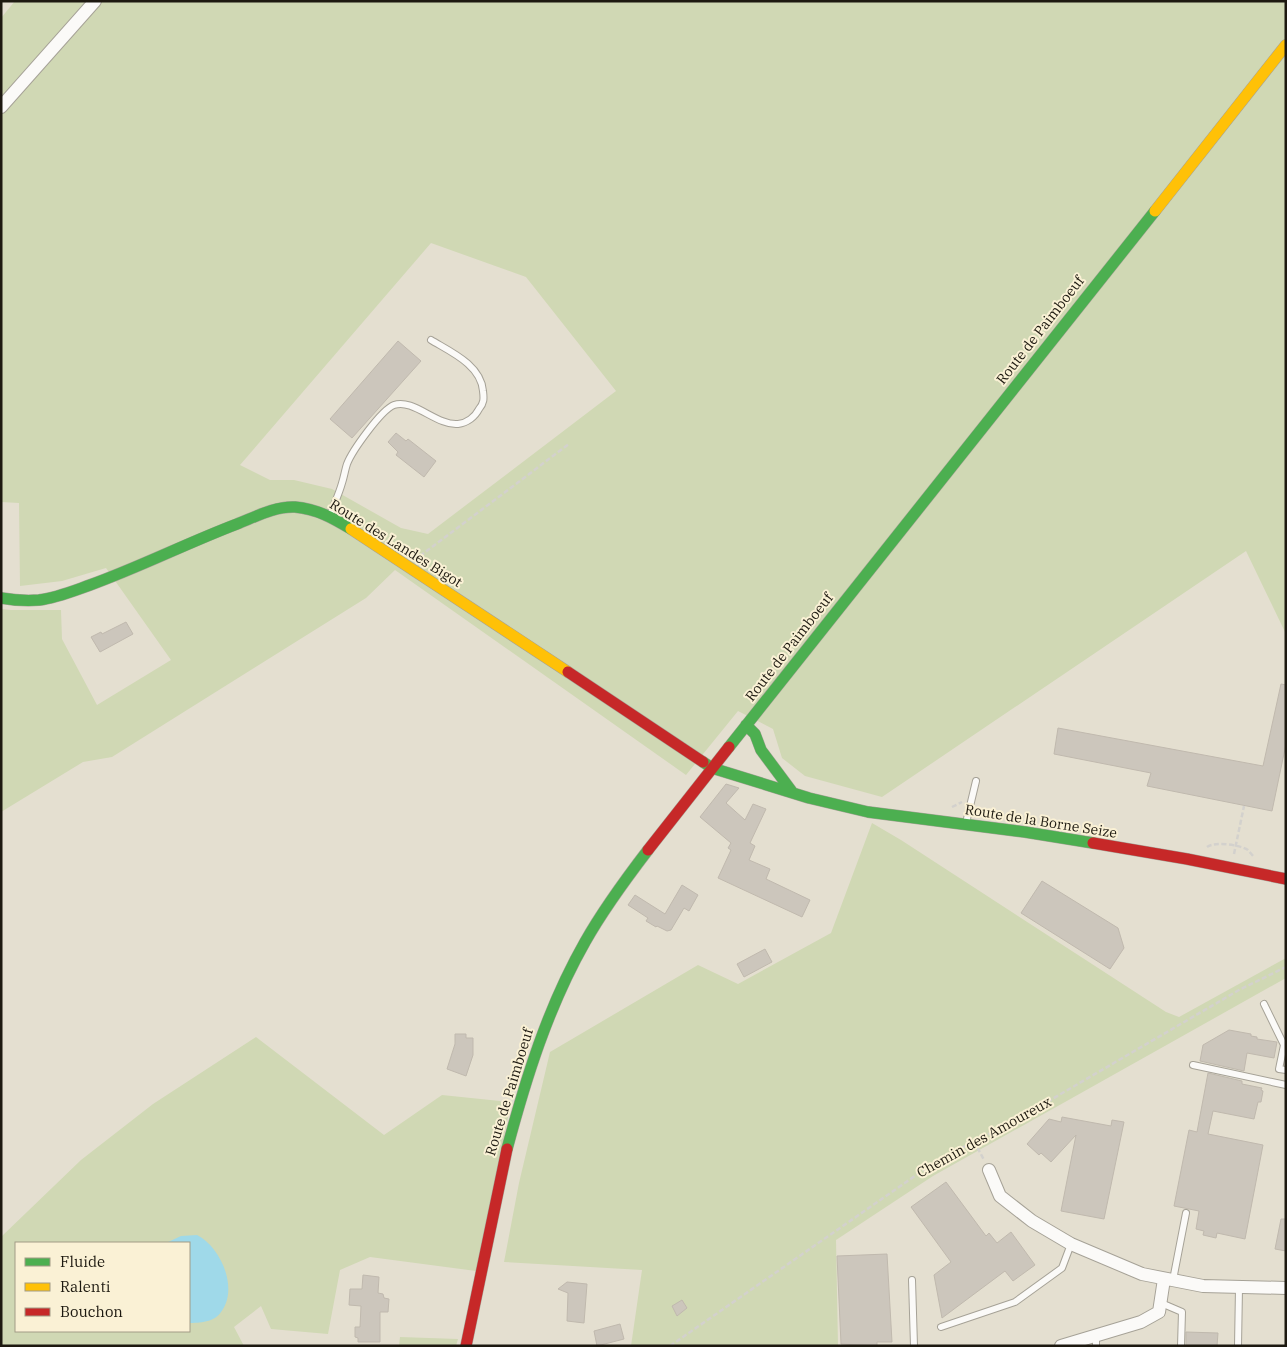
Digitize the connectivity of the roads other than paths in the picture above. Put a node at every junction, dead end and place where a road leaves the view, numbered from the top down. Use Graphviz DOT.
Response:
graph roads {
  1 [pos="95,1"];
  2 [pos="1286,45"];
  3 [pos="1,107"];
  4 [pos="431,340"];
  5 [pos="330,516"];
  6 [pos="1,598"];
  7 [pos="746,725"];
  8 [pos="712,768"];
  9 [pos="976,781"];
  10 [pos="793,792"];
  11 [pos="966,824"];
  12 [pos="1286,879"];
  13 [pos="1264,1004"];
  14 [pos="1193,1065"];
  15 [pos="1286,1070"];
  16 [pos="1286,1085"];
  17 [pos="989,1170"];
  18 [pos="1186,1213"];
  19 [pos="1072,1244"];
  20 [pos="912,1280"];
  21 [pos="1169,1280"];
  22 [pos="1239,1288"];
  23 [pos="1286,1288"];
  24 [pos="1161,1303"];
  25 [pos="941,1327"];
  26 [pos="1096,1341"];
  27 [pos="466,1346"];
  28 [pos="914,1346"];
  29 [pos="1061,1346"];
  30 [pos="1181,1346"];
  31 [pos="1238,1346"];
  1 -- 3 [label="street"];
  2 -- 7 [label="street, Route de Paimboeuf"];
  4 -- 5 [label="lane"];
  5 -- 6 [label="street, Route des Landes Bigot"];
  5 -- 8 [label="street, Route des Landes Bigot"];
  7 -- 8 [label="street, Route de Paimboeuf"];
  7 -- 10 [label="street"];
  8 -- 10 [label="street, Route des Landes Bigot"];
  8 -- 27 [label="street, Route de Paimboeuf"];
  9 -- 11 [label="lane"];
  10 -- 11 [label="street, Route de la Borne Seize"];
  11 -- 12 [label="street, Route de la Borne Seize"];
  13 -- 15 [label="lane"];
  14 -- 16 [label="lane"];
  17 -- 19 [label="street"];
  18 -- 21 [label="lane"];
  19 -- 21 [label="street"];
  19 -- 25 [label="lane"];
  20 -- 28 [label="lane"];
  21 -- 22 [label="street"];
  21 -- 24 [label="street"];
  22 -- 23 [label="street"];
  22 -- 31 [label="lane"];
  24 -- 26 [label="street"];
  24 -- 30 [label="lane"];
  26 -- 29 [label="street"];
}
